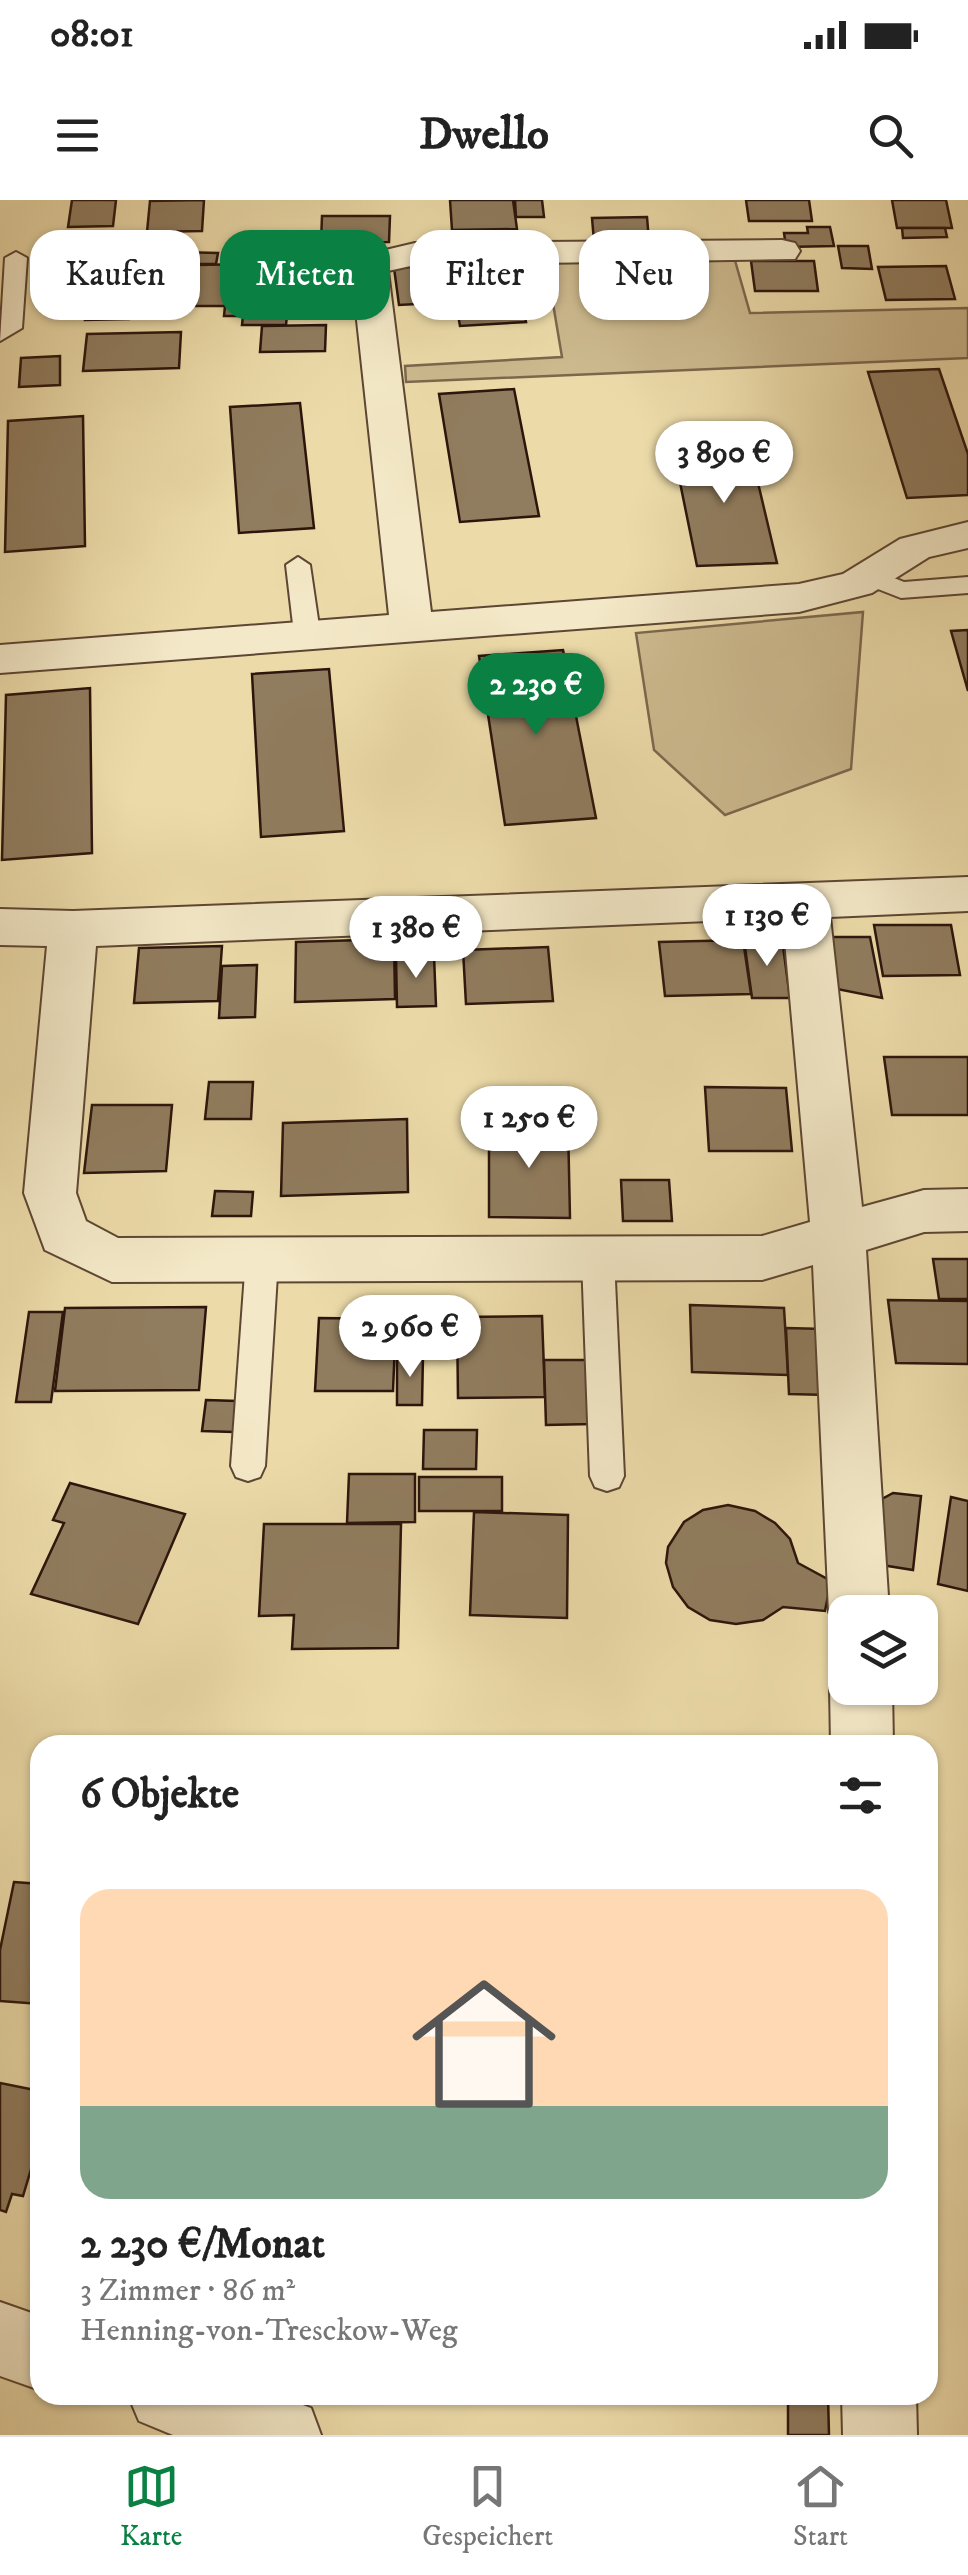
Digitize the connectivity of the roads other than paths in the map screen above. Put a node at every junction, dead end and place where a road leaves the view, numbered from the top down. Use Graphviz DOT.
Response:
graph roads {
  1 [pos="782,251"];
  2 [pos="16,258"];
  3 [pos="0,334"];
  4 [pos="968,535"];
  5 [pos="298,564"];
  6 [pos="869,576"];
  7 [pos="968,586"];
  8 [pos="411,624"];
  9 [pos="308,634"];
  10 [pos="0,659"];
  11 [pos="968,894"];
  12 [pos="805,902"];
  13 [pos="0,926"];
  14 [pos="74,929"];
  15 [pos="968,1210"];
  16 [pos="841,1233"];
  17 [pos="598,1258"];
  18 [pos="262,1259"];
  19 [pos="248,1466"];
  20 [pos="607,1476"];
  21 [pos="859,1595"];
  22 [pos="861,1705"];
  23 [pos="862,1735"];
  24 [pos="0,2339"];
  25 [pos="30,2350"];
  26 [pos="195,2405"];
  27 [pos="879,2405"];
  28 [pos="284,2435"];
  29 [pos="880,2435"];
  1 -- 8 [label="street"];
  2 -- 3 [label="lane"];
  4 -- 6 [label="street"];
  5 -- 9 [label="lane"];
  6 -- 7 [label="lane"];
  6 -- 8 [label="street"];
  8 -- 9 [label="street"];
  9 -- 10 [label="street"];
  11 -- 12 [label="street"];
  12 -- 14 [label="street"];
  12 -- 16 [label="street"];
  13 -- 14 [label="street"];
  14 -- 18 [label="street"];
  15 -- 16 [label="street"];
  16 -- 17 [label="street"];
  16 -- 21 [label="street"];
  17 -- 18 [label="street"];
  17 -- 20 [label="lane"];
  18 -- 19 [label="lane"];
  22 -- 23 [label="street"];
  24 -- 25 [label="street"];
  26 -- 28 [label="street"];
  27 -- 29 [label="street"];
}
